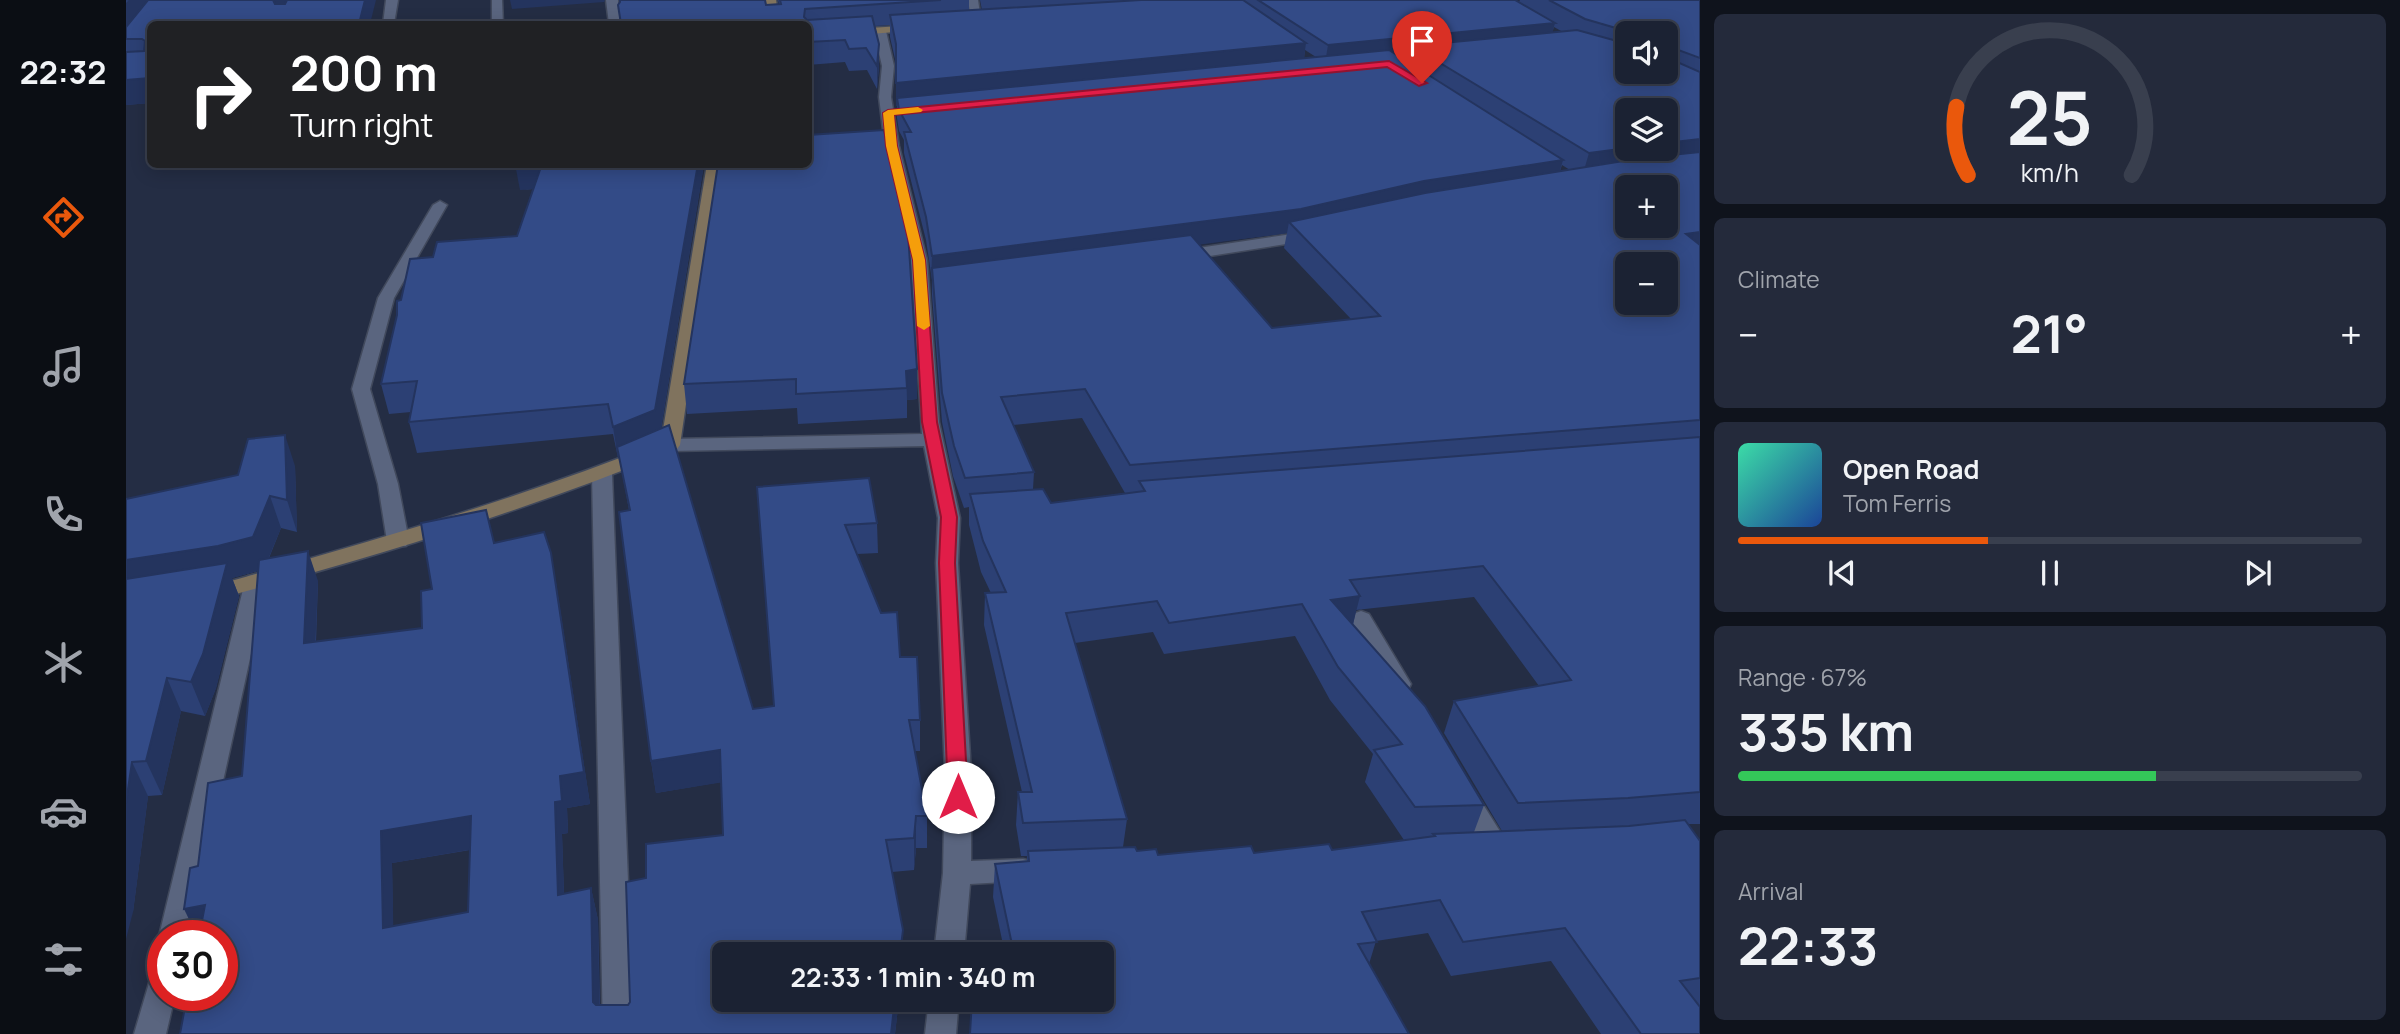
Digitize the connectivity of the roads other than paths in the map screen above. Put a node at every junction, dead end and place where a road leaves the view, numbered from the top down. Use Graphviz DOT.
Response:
graph roads {
  1 [pos="392,0"];
  2 [pos="497,0"];
  3 [pos="612,0"];
  4 [pos="770,0"];
  5 [pos="973,0"];
  6 [pos="389,21"];
  7 [pos="498,21"];
  8 [pos="615,21"];
  9 [pos="774,21"];
  10 [pos="991,24"];
  11 [pos="978,25"];
  12 [pos="964,26"];
  13 [pos="936,27"];
  14 [pos="880,31"];
  15 [pos="812,36"];
  16 [pos="713,168"];
  17 [pos="440,205"];
  18 [pos="1322,233"];
  19 [pos="1168,257"];
  20 [pos="933,440"];
  21 [pos="670,445"];
  22 [pos="602,474"];
  23 [pos="398,541"];
  24 [pos="256,581"];
  25 [pos="192,594"];
  26 [pos="1361,619"];
  27 [pos="1408,700"];
  28 [pos="1455,780"];
  29 [pos="1468,850"];
  30 [pos="1054,869"];
  31 [pos="957,873"];
  32 [pos="178,920"];
  33 [pos="950,942"];
  34 [pos="156,1011"];
  35 [pos="943,1012"];
  36 [pos="150,1034"];
  37 [pos="618,1034"];
  38 [pos="940,1034"];
  1 -- 6 [label="street"];
  2 -- 7 [label="street"];
  3 -- 8 [label="street"];
  4 -- 9 [label="main road"];
  5 -- 11 [label="street"];
  10 -- 11 [label="main road"];
  11 -- 12 [label="main road"];
  13 -- 14 [label="main road"];
  14 -- 15 [label="main road"];
  14 -- 20 [label="street"];
  16 -- 21 [label="main road"];
  17 -- 23 [label="street"];
  18 -- 19 [label="street"];
  20 -- 21 [label="street"];
  20 -- 31 [label="street"];
  21 -- 22 [label="main road"];
  22 -- 23 [label="main road"];
  22 -- 37 [label="street"];
  23 -- 24 [label="main road"];
  24 -- 25 [label="main road"];
  24 -- 32 [label="street"];
  26 -- 27 [label="street"];
  28 -- 29 [label="street"];
  30 -- 31 [label="street"];
  31 -- 33 [label="street"];
  34 -- 36 [label="street"];
  35 -- 38 [label="street"];
}
